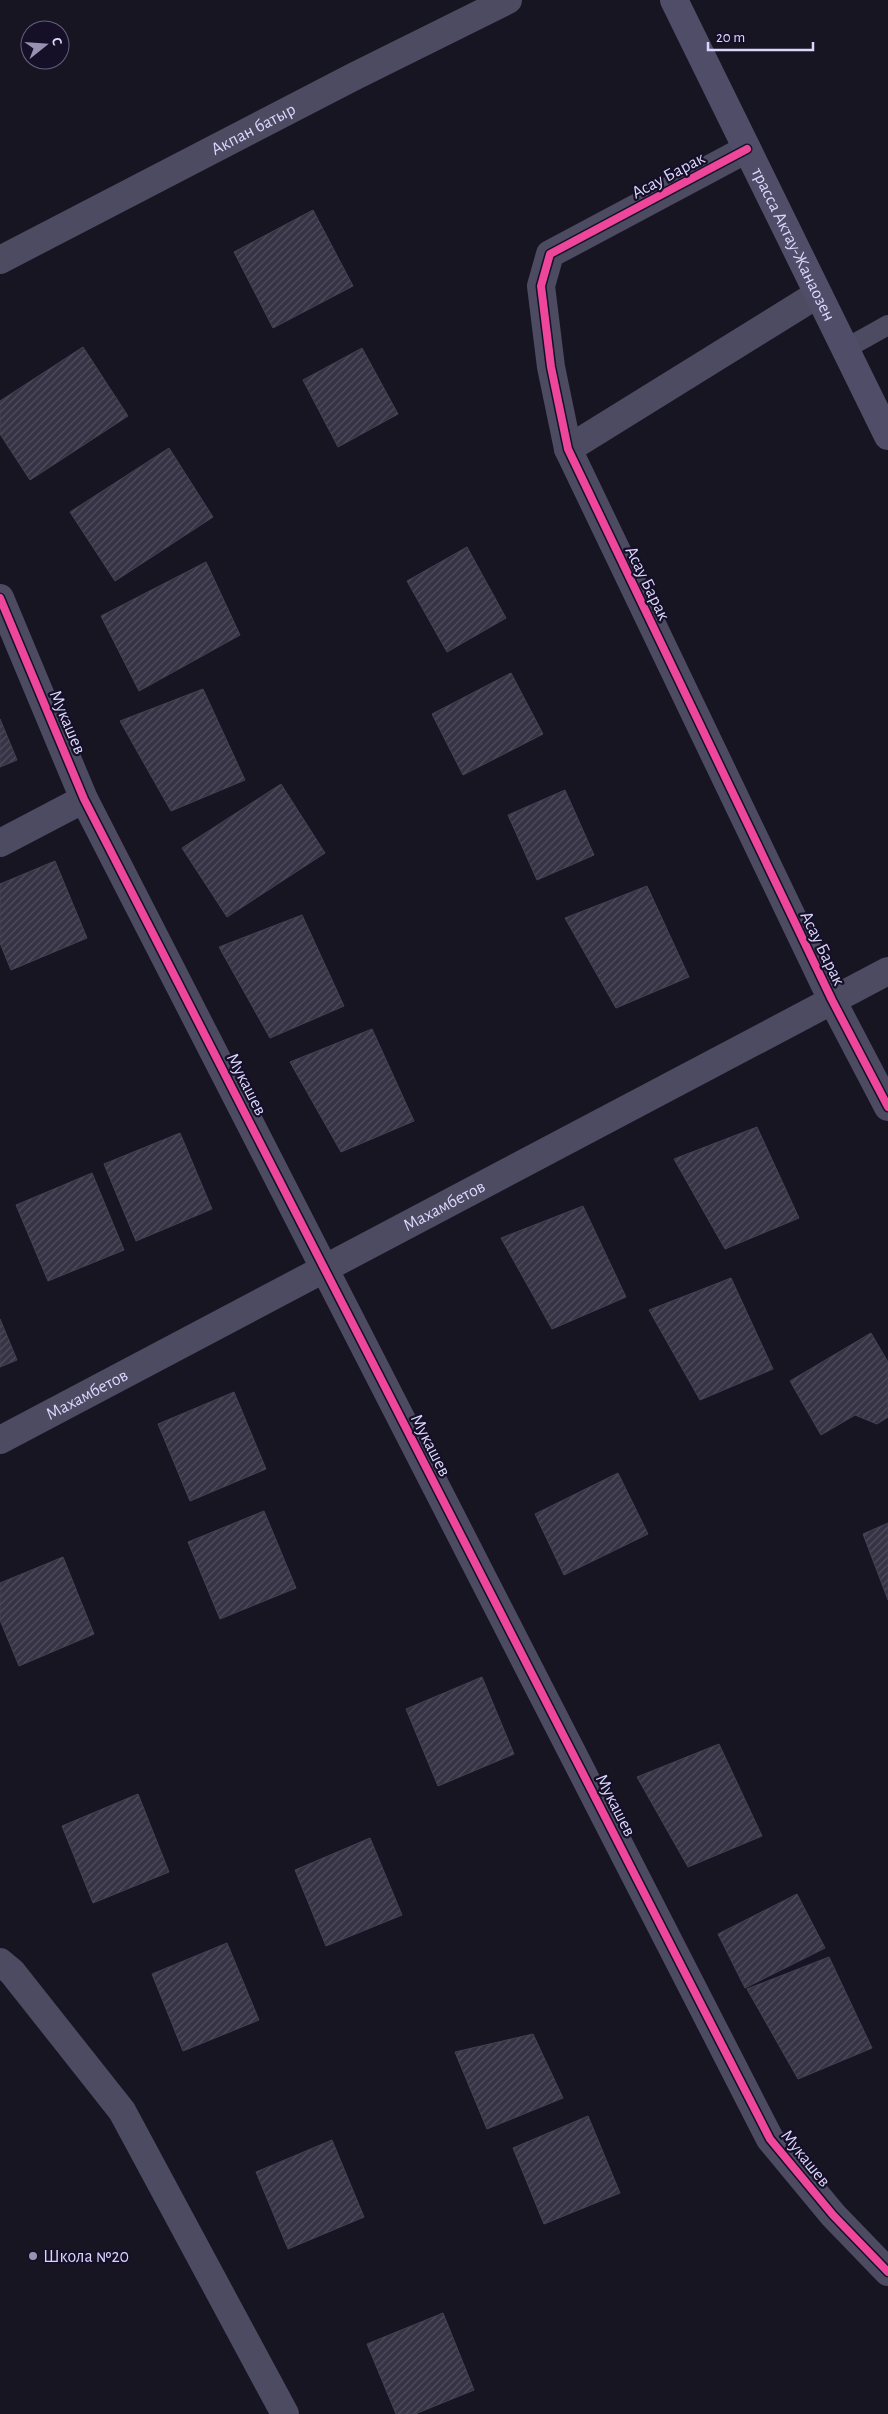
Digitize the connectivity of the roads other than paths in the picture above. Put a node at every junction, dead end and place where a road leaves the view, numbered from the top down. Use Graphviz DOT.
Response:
graph roads {
  1 [pos="508,0"];
  2 [pos="674,0"];
  3 [pos="747,149"];
  4 [pos="0,260"];
  5 [pos="818,294"];
  6 [pos="888,325"];
  7 [pos="845,349"];
  8 [pos="888,436"];
  9 [pos="568,448"];
  10 [pos="0,598"];
  11 [pos="84,799"];
  12 [pos="0,843"];
  13 [pos="888,971"];
  14 [pos="832,1000"];
  15 [pos="888,1108"];
  16 [pos="324,1268"];
  17 [pos="0,1440"];
  18 [pos="0,1962"];
  19 [pos="888,2272"];
  20 [pos="286,2414"];
  1 -- 4 [label="street, Акпан батыр"];
  2 -- 3 [label="main road, трасса Актау-Жанаозен"];
  3 -- 5 [label="main road, трасса Актау-Жанаозен"];
  3 -- 9 [label="street, Асау Барак"];
  5 -- 7 [label="main road, трасса Актау-Жанаозен"];
  5 -- 9 [label="street"];
  6 -- 7 [label="lane"];
  7 -- 8 [label="main road, трасса Актау-Жанаозен"];
  9 -- 14 [label="street, Асау Барак"];
  10 -- 11 [label="street, Мукашев"];
  11 -- 12 [label="street"];
  11 -- 16 [label="street, Мукашев"];
  13 -- 14 [label="street, Махамбетов"];
  14 -- 15 [label="street, Асау Барак"];
  14 -- 16 [label="street, Махамбетов"];
  16 -- 17 [label="street, Махамбетов"];
  16 -- 19 [label="street, Мукашев"];
  18 -- 20 [label="street"];
}
